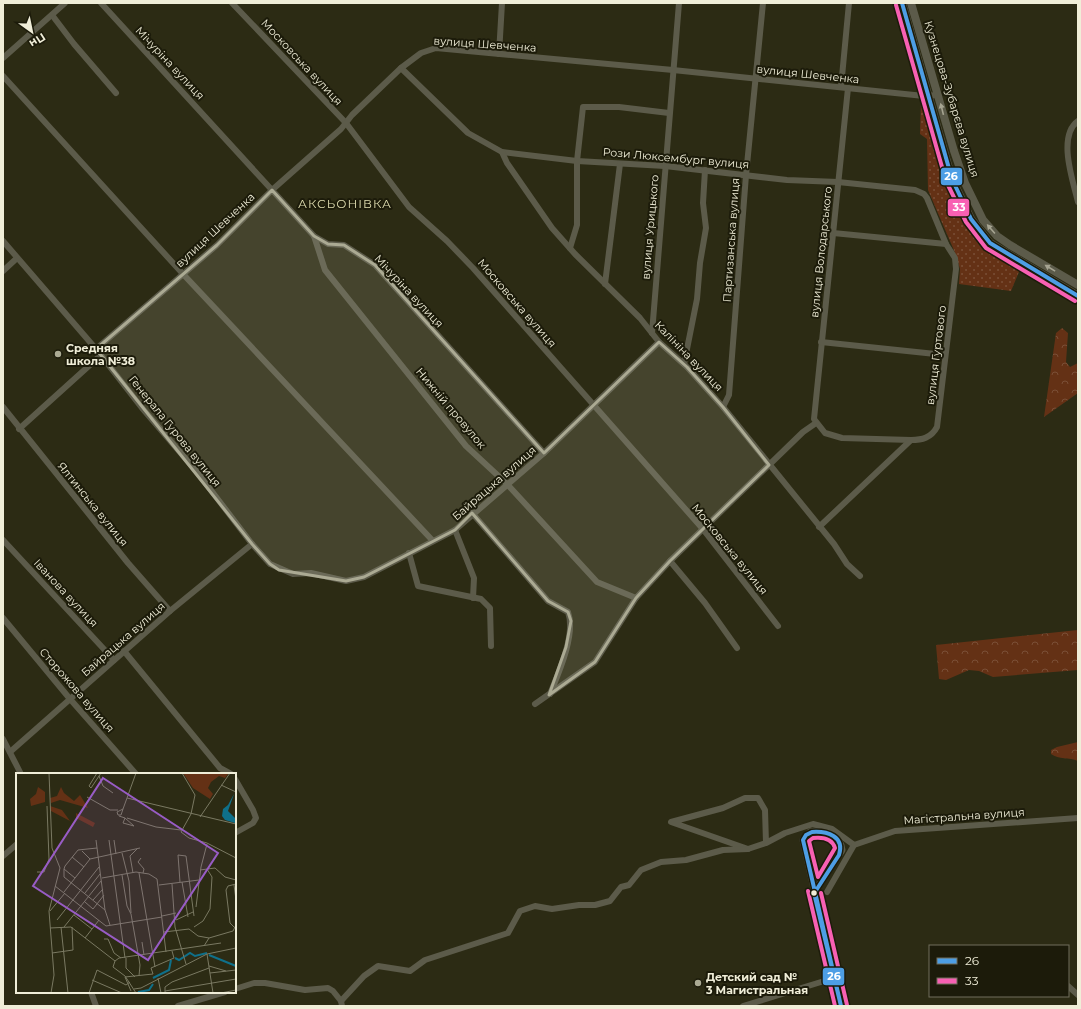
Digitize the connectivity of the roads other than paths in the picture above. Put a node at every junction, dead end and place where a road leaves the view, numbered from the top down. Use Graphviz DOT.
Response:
graph roads {
  1 [pos="65,3"];
  2 [pos="101,3"];
  3 [pos="232,3"];
  4 [pos="502,3"];
  5 [pos="679,3"];
  6 [pos="763,3"];
  7 [pos="849,3"];
  8 [pos="902,3"];
  9 [pos="911,3"];
  10 [pos="52,15"];
  11 [pos="499,54"];
  12 [pos="3,58"];
  13 [pos="401,68"];
  14 [pos="673,70"];
  15 [pos="3,76"];
  16 [pos="756,78"];
  17 [pos="841,87"];
  18 [pos="848,88"];
  19 [pos="116,93"];
  20 [pos="934,95"];
  21 [pos="669,113"];
  22 [pos="1078,121"];
  23 [pos="346,123"];
  24 [pos="502,152"];
  25 [pos="577,161"];
  26 [pos="620,164"];
  27 [pos="665,166"];
  28 [pos="705,170"];
  29 [pos="746,175"];
  30 [pos="838,182"];
  31 [pos="272,190"];
  32 [pos="1078,202"];
  33 [pos="833,234"];
  34 [pos="314,236"];
  35 [pos="3,241"];
  36 [pos="946,244"];
  37 [pos="570,248"];
  38 [pos="17,258"];
  39 [pos="3,271"];
  40 [pos="183,274"];
  41 [pos="605,284"];
  42 [pos="1078,285"];
  43 [pos="1078,296"];
  44 [pos="652,332"];
  45 [pos="658,342"];
  46 [pos="821,342"];
  47 [pos="96,349"];
  48 [pos="101,355"];
  49 [pos="945,355"];
  50 [pos="684,364"];
  51 [pos="593,406"];
  52 [pos="723,406"];
  53 [pos="3,407"];
  54 [pos="815,421"];
  55 [pos="20,429"];
  56 [pos="911,440"];
  57 [pos="544,453"];
  58 [pos="769,465"];
  59 [pos="507,484"];
  60 [pos="472,513"];
  61 [pos="819,527"];
  62 [pos="702,528"];
  63 [pos="455,530"];
  64 [pos="3,540"];
  65 [pos="434,541"];
  66 [pos="252,544"];
  67 [pos="409,553"];
  68 [pos="670,561"];
  69 [pos="311,573"];
  70 [pos="860,576"];
  71 [pos="473,598"];
  72 [pos="636,598"];
  73 [pos="170,611"];
  74 [pos="3,618"];
  75 [pos="778,626"];
  76 [pos="491,646"];
  77 [pos="737,648"];
  78 [pos="124,651"];
  79 [pos="114,660"];
  80 [pos="549,695"];
  81 [pos="70,699"];
  82 [pos="535,704"];
  83 [pos="3,739"];
  84 [pos="10,752"];
  85 [pos="20,773"];
  86 [pos="135,773"];
  87 [pos="229,773"];
  88 [pos="236,781"];
  89 [pos="1078,818"];
  90 [pos="236,832"];
  91 [pos="766,843"];
  92 [pos="16,845"];
  93 [pos="854,845"];
  94 [pos="748,849"];
  95 [pos="4,853"];
  96 [pos="826,892"];
  97 [pos="814,893"];
  98 [pos="834,978"];
  99 [pos="1069,987"];
  100 [pos="236,989"];
  101 [pos="91,993"];
  102 [pos="222,993"];
  103 [pos="1078,995"];
  104 [pos="341,1004"];
  105 [pos="96,1006"];
  106 [pos="178,1006"];
  107 [pos="743,1006"];
  108 [pos="841,1006"];
  1 -- 10 [label="street"];
  2 -- 31 [label="street, Мічуріна вулиця"];
  3 -- 23 [label="street, Московська вулиця"];
  4 -- 11 [label="street"];
  5 -- 14 [label="street, вулиця Урицького"];
  6 -- 16 [label="street, Партизанська вулиця"];
  7 -- 17 [label="street"];
  8 -- 20 [label="main road, Кузнецова-Зубарєва вулиця"];
  9 -- 20 [label="main road, Кузнецова-Зубарєва вулиця"];
  10 -- 12 [label="street"];
  10 -- 19 [label="street"];
  11 -- 13 [label="street, вулиця Шевченка"];
  11 -- 14 [label="street, вулиця Шевченка"];
  13 -- 23 [label="street, вулиця Шевченка"];
  13 -- 24 [label="street, Рози Люксембург вулиця"];
  14 -- 16 [label="street, вулиця Шевченка"];
  14 -- 21 [label="street, вулиця Урицького"];
  15 -- 40 [label="street"];
  16 -- 17 [label="street, вулиця Шевченка"];
  16 -- 29 [label="street, Партизанська вулиця"];
  17 -- 18 [label="street, вулиця Шевченка"];
  18 -- 20 [label="street, вулиця Шевченка"];
  18 -- 30 [label="street, вулиця Володарського"];
  42 -- 20 [label="main road, Кузнецова-Зубарєва вулиця, one-way"];
  20 -- 43 [label="main road, Кузнецова-Зубарєва вулиця"];
  21 -- 25 [label="street"];
  21 -- 27 [label="street, вулиця Урицького"];
  22 -- 32 [label="street"];
  23 -- 31 [label="street, вулиця Шевченка"];
  23 -- 51 [label="street, Московська вулиця"];
  24 -- 25 [label="street, Рози Люксембург вулиця"];
  24 -- 37 [label="street, Калініна вулиця"];
  25 -- 26 [label="street, Рози Люксембург вулиця"];
  25 -- 37 [label="street"];
  26 -- 27 [label="street, Рози Люксембург вулиця"];
  26 -- 41 [label="street"];
  27 -- 28 [label="street, Рози Люксембург вулиця"];
  27 -- 44 [label="street, вулиця Урицького"];
  28 -- 29 [label="street, Рози Люксембург вулиця"];
  28 -- 50 [label="street"];
  29 -- 30 [label="street, Рози Люксембург вулиця"];
  29 -- 52 [label="street, Партизанська вулиця"];
  30 -- 33 [label="street, вулиця Володарського"];
  30 -- 36 [label="street, Рози Люксембург вулиця"];
  31 -- 34 [label="street, Мічуріна вулиця"];
  31 -- 40 [label="street, вулиця Шевченка"];
  33 -- 36 [label="street"];
  33 -- 46 [label="street, вулиця Володарського"];
  34 -- 57 [label="street, Мічуріна вулиця"];
  34 -- 59 [label="street, Нижній провулок"];
  35 -- 38 [label="street, Генерала Гурова вулиця"];
  36 -- 49 [label="street, вулиця Гуртового"];
  37 -- 41 [label="street, Калініна вулиця"];
  38 -- 39 [label="street"];
  38 -- 47 [label="street, Генерала Гурова вулиця"];
  40 -- 47 [label="street, вулиця Шевченка"];
  40 -- 65 [label="street"];
  41 -- 44 [label="street, Калініна вулиця"];
  44 -- 45 [label="street, Калініна вулиця"];
  45 -- 50 [label="street, Калініна вулиця"];
  45 -- 51 [label="street, Байрацька вулиця"];
  46 -- 49 [label="street"];
  46 -- 54 [label="street, вулиця Володарського"];
  47 -- 48 [label="street, Генерала Гурова вулиця"];
  48 -- 55 [label="street"];
  48 -- 66 [label="street, Генерала Гурова вулиця"];
  49 -- 56 [label="street, вулиця Гуртового"];
  50 -- 52 [label="street, Калініна вулиця"];
  51 -- 57 [label="street, Байрацька вулиця"];
  51 -- 62 [label="street, Московська вулиця"];
  52 -- 58 [label="street, Калініна вулиця"];
  53 -- 55 [label="street, Ялтинська вулиця"];
  54 -- 56 [label="street, вулиця Гуртового"];
  54 -- 58 [label="street"];
  55 -- 73 [label="street, Ялтинська вулиця"];
  56 -- 61 [label="street"];
  57 -- 59 [label="street, Байрацька вулиця"];
  58 -- 61 [label="street, Калініна вулиця"];
  58 -- 62 [label="street"];
  59 -- 60 [label="street, Байрацька вулиця"];
  59 -- 72 [label="street, Нижній провулок"];
  60 -- 63 [label="street, Байрацька вулиця"];
  60 -- 80 [label="street"];
  61 -- 70 [label="street, Калініна вулиця"];
  62 -- 68 [label="street"];
  62 -- 75 [label="street, Московська вулиця"];
  63 -- 65 [label="street, Байрацька вулиця"];
  63 -- 71 [label="street"];
  64 -- 79 [label="street, Іванова вулиця"];
  65 -- 67 [label="street, Байрацька вулиця"];
  66 -- 69 [label="street, Генерала Гурова вулиця"];
  66 -- 73 [label="street, Байрацька вулиця"];
  67 -- 69 [label="street, Байрацька вулиця"];
  67 -- 71 [label="street"];
  68 -- 72 [label="street"];
  68 -- 77 [label="street"];
  71 -- 76 [label="street"];
  72 -- 80 [label="street"];
  73 -- 78 [label="street, Байрацька вулиця"];
  74 -- 81 [label="street, Сторожова вулиця"];
  78 -- 79 [label="street, Байрацька вулиця"];
  78 -- 87 [label="street"];
  79 -- 81 [label="street, Байрацька вулиця"];
  80 -- 82 [label="street"];
  81 -- 84 [label="street, Байрацька вулиця"];
  81 -- 86 [label="street, Сторожова вулиця"];
  83 -- 84 [label="street"];
  84 -- 85 [label="street"];
  88 -- 90 [label="street"];
  89 -- 93 [label="street, Магістральна вулиця"];
  91 -- 93 [label="street"];
  91 -- 94 [label="street"];
  91 -- 94 [label="street"];
  92 -- 95 [label="street"];
  93 -- 96 [label="street"];
  94 -- 104 [label="street"];
  97 -- 97 [label="street"];
  97 -- 98 [label="street"];
  98 -- 107 [label="street"];
  98 -- 108 [label="street"];
  99 -- 103 [label="street"];
  100 -- 104 [label="street"];
  101 -- 105 [label="street"];
  102 -- 106 [label="street"];
}
